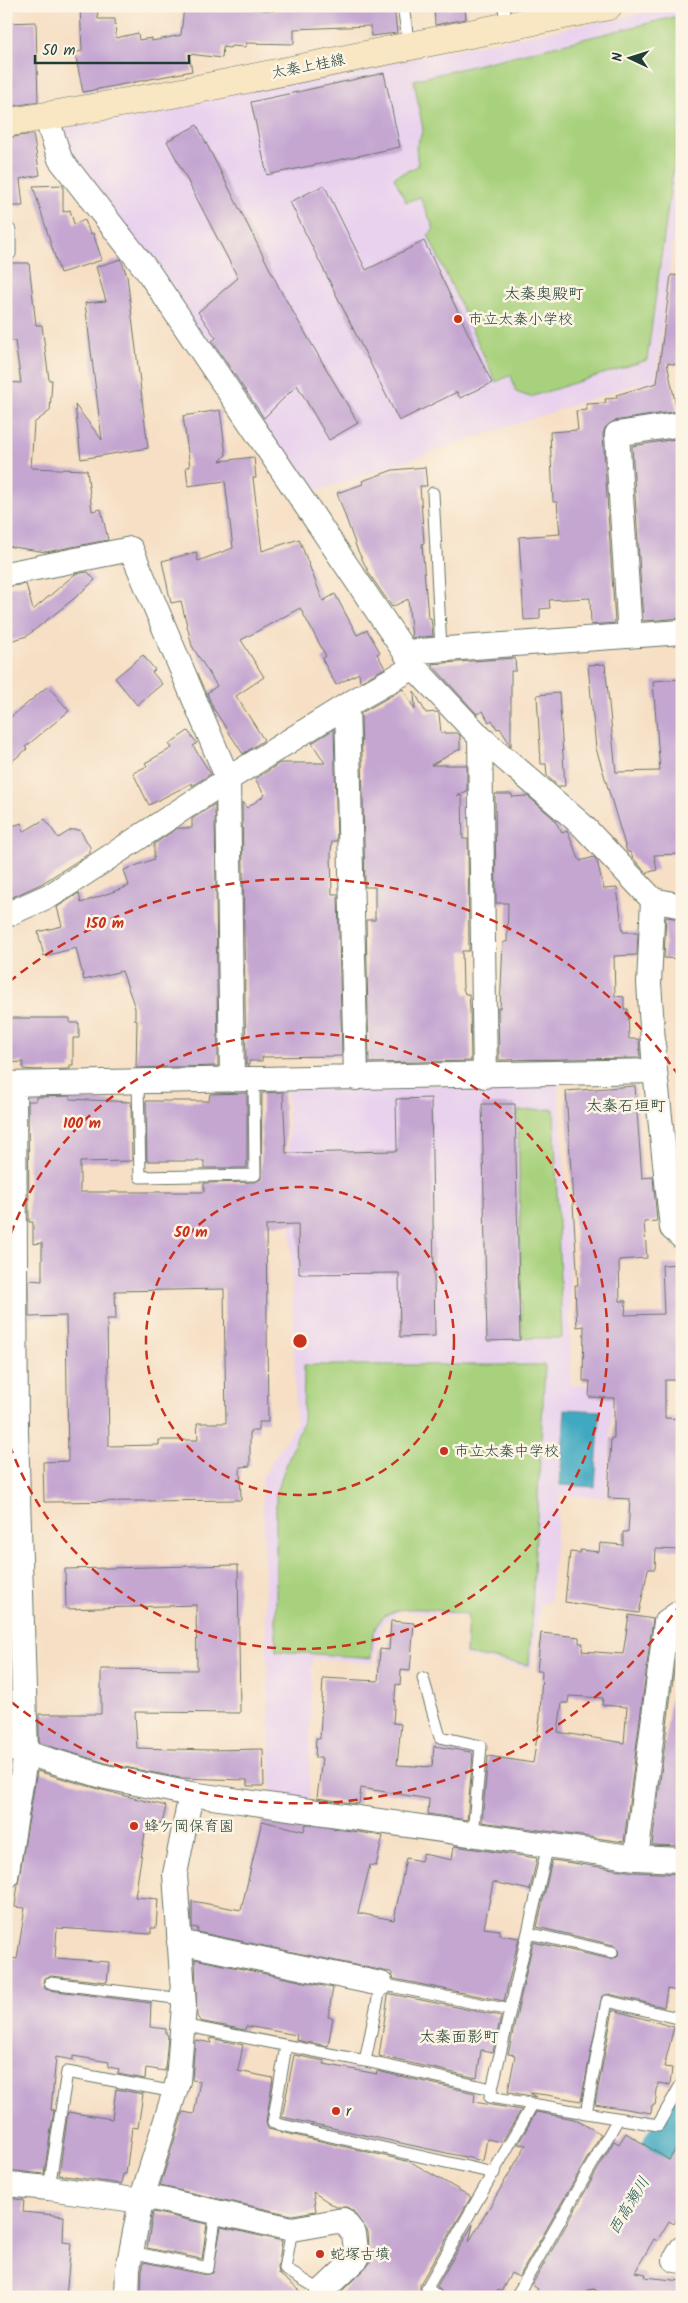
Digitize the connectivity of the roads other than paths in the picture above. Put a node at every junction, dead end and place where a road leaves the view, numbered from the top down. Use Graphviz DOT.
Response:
graph roads {
  1 [pos="403,6"];
  2 [pos="608,6"];
  3 [pos="505,16"];
  4 [pos="409,46"];
  5 [pos="46,116"];
  6 [pos="6,123"];
  7 [pos="6,226"];
  8 [pos="10,254"];
  9 [pos="682,424"];
  10 [pos="433,492"];
  11 [pos="6,574"];
  12 [pos="682,632"];
  13 [pos="630,635"];
  14 [pos="440,649"];
  15 [pos="409,659"];
  16 [pos="347,705"];
  17 [pos="480,737"];
  18 [pos="228,779"];
  19 [pos="653,900"];
  20 [pos="682,906"];
  21 [pos="6,915"];
  22 [pos="655,1071"];
  23 [pos="485,1076"];
  24 [pos="356,1078"];
  25 [pos="243,1080"];
  26 [pos="138,1082"];
  27 [pos="10,1084"];
  28 [pos="673,1144"];
  29 [pos="11,1199"];
  30 [pos="679,1231"];
  31 [pos="11,1323"];
  32 [pos="11,1432"];
  33 [pos="682,1610"];
  34 [pos="423,1678"];
  35 [pos="16,1750"];
  36 [pos="191,1794"];
  37 [pos="473,1835"];
  38 [pos="548,1846"];
  39 [pos="636,1858"];
  40 [pos="682,1860"];
  41 [pos="6,1877"];
  42 [pos="528,1933"];
  43 [pos="180,1942"];
  44 [pos="612,1952"];
  45 [pos="50,1983"];
  46 [pos="381,1984"];
  47 [pos="183,2000"];
  48 [pos="510,2010"];
  49 [pos="682,2019"];
  50 [pos="182,2025"];
  51 [pos="286,2046"];
  52 [pos="365,2061"];
  53 [pos="682,2083"];
  54 [pos="492,2089"];
  55 [pos="175,2092"];
  56 [pos="532,2105"];
  57 [pos="586,2113"];
  58 [pos="618,2119"];
  59 [pos="494,2172"];
  60 [pos="6,2184"];
  61 [pos="49,2188"];
  62 [pos="141,2201"];
  63 [pos="216,2212"];
  64 [pos="292,2229"];
  65 [pos="682,2248"];
  66 [pos="132,2252"];
  67 [pos="682,2261"];
  68 [pos="324,2294"];
  69 [pos="127,2297"];
  70 [pos="438,2297"];
  71 [pos="516,2297"];
  1 -- 4 [label="lane"];
  2 -- 3 [label="main road, 太秦上桂線"];
  3 -- 4 [label="main road, 太秦上桂線"];
  4 -- 5 [label="main road, 太秦上桂線"];
  5 -- 6 [label="main road, 太秦上桂線"];
  5 -- 15 [label="street"];
  7 -- 8 [label="lane"];
  9 -- 13 [label="street"];
  10 -- 14 [label="lane"];
  11 -- 18 [label="street"];
  12 -- 13 [label="street"];
  13 -- 14 [label="street"];
  14 -- 15 [label="street"];
  15 -- 16 [label="street"];
  15 -- 17 [label="street"];
  16 -- 18 [label="street"];
  16 -- 24 [label="street"];
  17 -- 19 [label="street"];
  17 -- 23 [label="street"];
  18 -- 21 [label="street"];
  18 -- 25 [label="street"];
  19 -- 20 [label="street"];
  19 -- 22 [label="street"];
  22 -- 23 [label="street"];
  22 -- 28 [label="street"];
  23 -- 24 [label="street"];
  24 -- 25 [label="street"];
  25 -- 26 [label="street"];
  25 -- 26 [label="lane"];
  26 -- 27 [label="street"];
  27 -- 29 [label="street"];
  28 -- 30 [label="street"];
  29 -- 31 [label="street"];
  31 -- 32 [label="street"];
  32 -- 35 [label="street"];
  33 -- 39 [label="street"];
  34 -- 37 [label="lane"];
  35 -- 36 [label="street"];
  35 -- 41 [label="street"];
  36 -- 37 [label="street"];
  36 -- 43 [label="street"];
  37 -- 38 [label="street"];
  38 -- 39 [label="street"];
  38 -- 42 [label="lane"];
  39 -- 40 [label="street"];
  42 -- 44 [label="lane"];
  42 -- 48 [label="lane"];
  43 -- 46 [label="street"];
  43 -- 47 [label="street"];
  45 -- 47 [label="lane"];
  46 -- 48 [label="lane"];
  46 -- 52 [label="lane"];
  47 -- 50 [label="street"];
  48 -- 54 [label="lane"];
  49 -- 57 [label="lane"];
  50 -- 51 [label="lane"];
  50 -- 55 [label="street"];
  51 -- 52 [label="lane"];
  51 -- 59 [label="lane"];
  52 -- 54 [label="lane"];
  53 -- 58 [label="lane"];
  54 -- 56 [label="lane"];
  55 -- 61 [label="lane"];
  55 -- 62 [label="street"];
  56 -- 57 [label="lane"];
  56 -- 59 [label="lane"];
  57 -- 58 [label="lane"];
  58 -- 71 [label="lane"];
  59 -- 70 [label="lane"];
  60 -- 61 [label="street"];
  61 -- 62 [label="street"];
  62 -- 63 [label="street"];
  62 -- 66 [label="street"];
  63 -- 64 [label="street"];
  63 -- 66 [label="lane"];
  64 -- 68 [label="lane"];
  64 -- 68 [label="street"];
  65 -- 67 [label="street"];
  66 -- 69 [label="street"];
}
